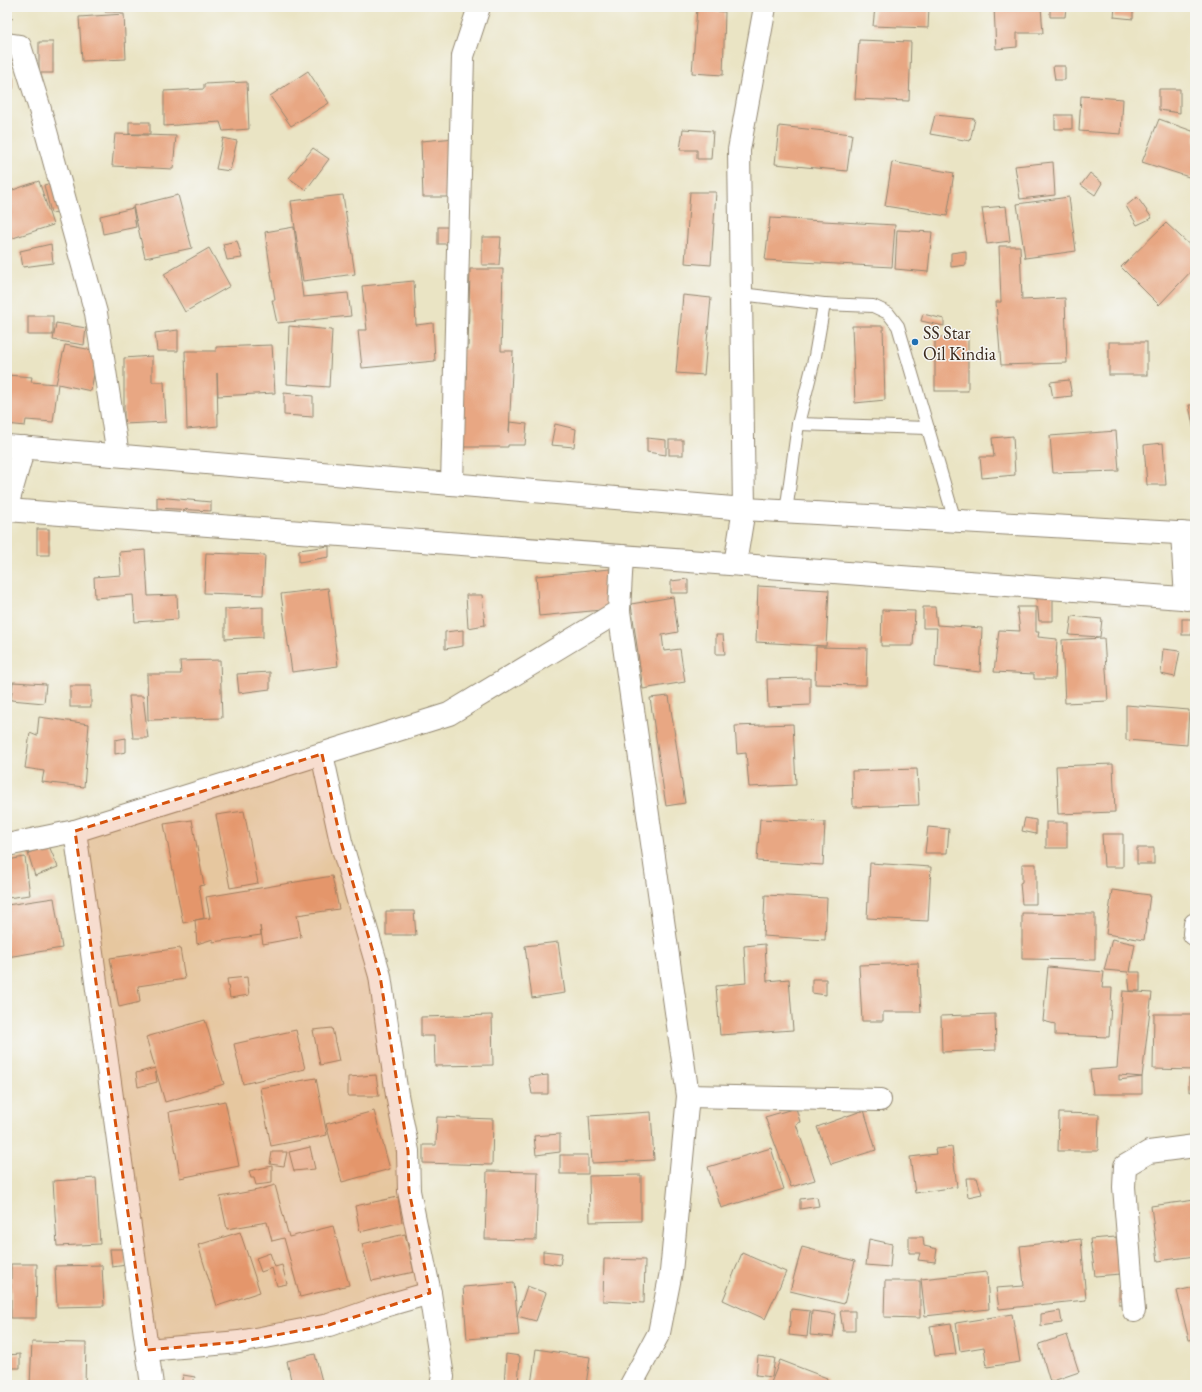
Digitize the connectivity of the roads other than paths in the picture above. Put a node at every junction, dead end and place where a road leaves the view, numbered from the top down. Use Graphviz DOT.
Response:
graph roads {
  1 [pos="479,7"];
  2 [pos="766,7"];
  3 [pos="7,44"];
  4 [pos="741,294"];
  5 [pos="824,304"];
  6 [pos="798,424"];
  7 [pos="928,428"];
  8 [pos="15,447"];
  9 [pos="118,455"];
  10 [pos="452,484"];
  11 [pos="7,506"];
  12 [pos="7,510"];
  13 [pos="744,510"];
  14 [pos="786,512"];
  15 [pos="955,521"];
  16 [pos="1189,534"];
  17 [pos="622,556"];
  18 [pos="735,564"];
  19 [pos="1190,599"];
  20 [pos="619,611"];
  21 [pos="322,754"];
  22 [pos="75,831"];
  23 [pos="7,845"];
  24 [pos="688,1096"];
  25 [pos="880,1100"];
  26 [pos="1195,1146"];
  27 [pos="430,1293"];
  28 [pos="1134,1312"];
  29 [pos="147,1350"];
  30 [pos="152,1385"];
  31 [pos="441,1385"];
  32 [pos="631,1385"];
  1 -- 10 [label="main road"];
  2 -- 4 [label="main road"];
  3 -- 9 [label="main road"];
  4 -- 5 [label="lane"];
  4 -- 13 [label="main road"];
  5 -- 6 [label="lane"];
  5 -- 7 [label="lane"];
  6 -- 7 [label="lane"];
  6 -- 14 [label="lane"];
  7 -- 15 [label="lane"];
  8 -- 9 [label="main road"];
  8 -- 11 [label="main road"];
  9 -- 10 [label="main road"];
  10 -- 13 [label="main road"];
  12 -- 17 [label="main road"];
  13 -- 14 [label="main road"];
  13 -- 18 [label="main road"];
  14 -- 15 [label="main road"];
  15 -- 16 [label="main road"];
  16 -- 19 [label="main road"];
  17 -- 18 [label="main road"];
  17 -- 20 [label="main road"];
  18 -- 19 [label="main road"];
  20 -- 21 [label="main road"];
  20 -- 24 [label="main road"];
  21 -- 22 [label="main road"];
  21 -- 27 [label="main road"];
  22 -- 23 [label="main road"];
  22 -- 29 [label="main road"];
  24 -- 25 [label="main road"];
  24 -- 32 [label="main road"];
  26 -- 28 [label="main road"];
  27 -- 29 [label="main road"];
  27 -- 31 [label="main road"];
  29 -- 30 [label="main road"];
}
